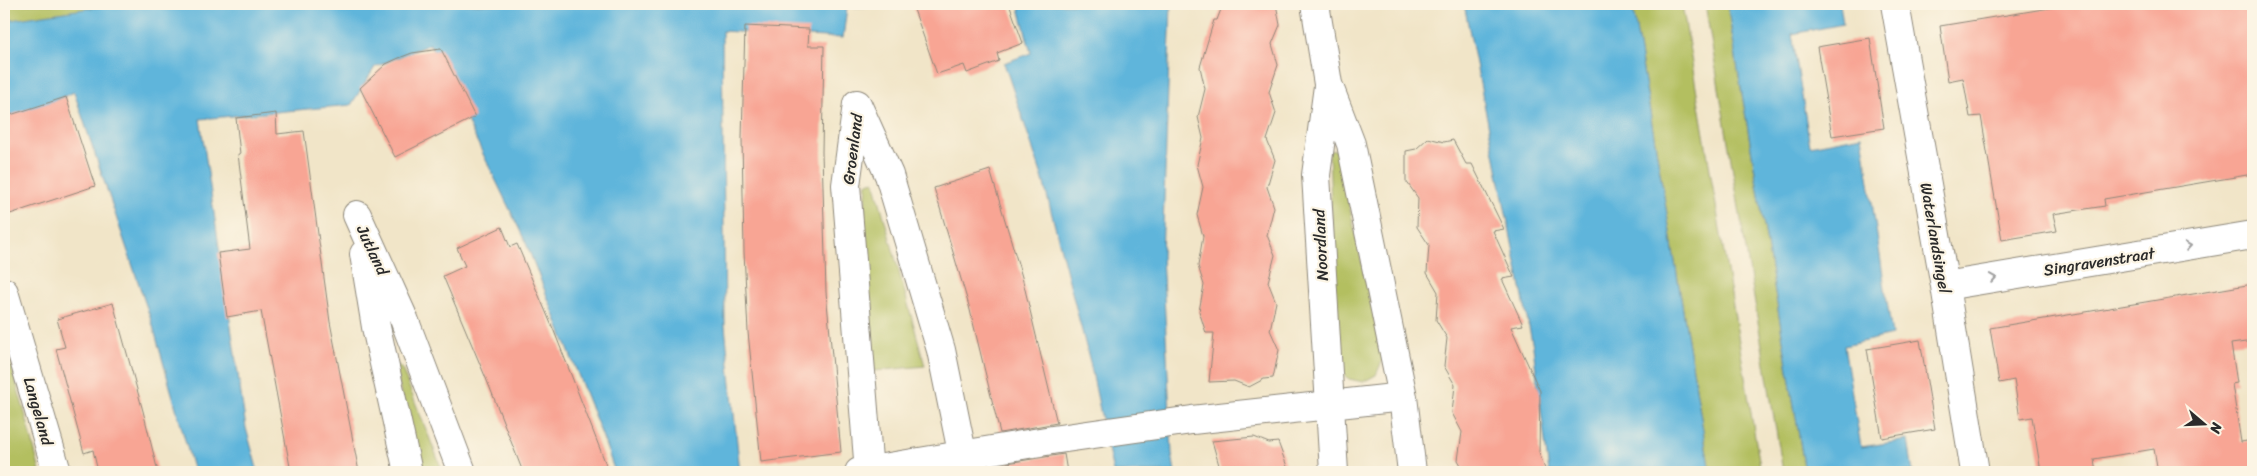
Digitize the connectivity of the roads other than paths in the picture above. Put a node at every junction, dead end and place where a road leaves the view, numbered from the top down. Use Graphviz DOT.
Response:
graph roads {
  1 [pos="1316,4"];
  2 [pos="1895,4"];
  3 [pos="1328,84"];
  4 [pos="2253,235"];
  5 [pos="1945,286"];
  6 [pos="4,292"];
  7 [pos="1403,397"];
  8 [pos="1329,406"];
  9 [pos="964,464"];
  10 [pos="56,472"];
  11 [pos="408,472"];
  12 [pos="462,472"];
  13 [pos="866,472"];
  14 [pos="1334,472"];
  15 [pos="1412,472"];
  16 [pos="1975,472"];
  1 -- 3 [label="street, Noordland"];
  2 -- 5 [label="street, Waterlandsingel"];
  3 -- 7 [label="street, Noordland"];
  3 -- 8 [label="street, Noordland"];
  5 -- 4 [label="street, Singravenstraat, one-way"];
  5 -- 16 [label="street, Waterlandsingel"];
  6 -- 10 [label="street, Langeland"];
  7 -- 8 [label="street"];
  7 -- 15 [label="street, Noordland"];
  8 -- 9 [label="street, Groenland"];
  8 -- 14 [label="street, Noordland"];
  9 -- 13 [label="street, Groenland"];
  9 -- 13 [label="street, Groenland"];
  11 -- 12 [label="street, Jutland"];
}
